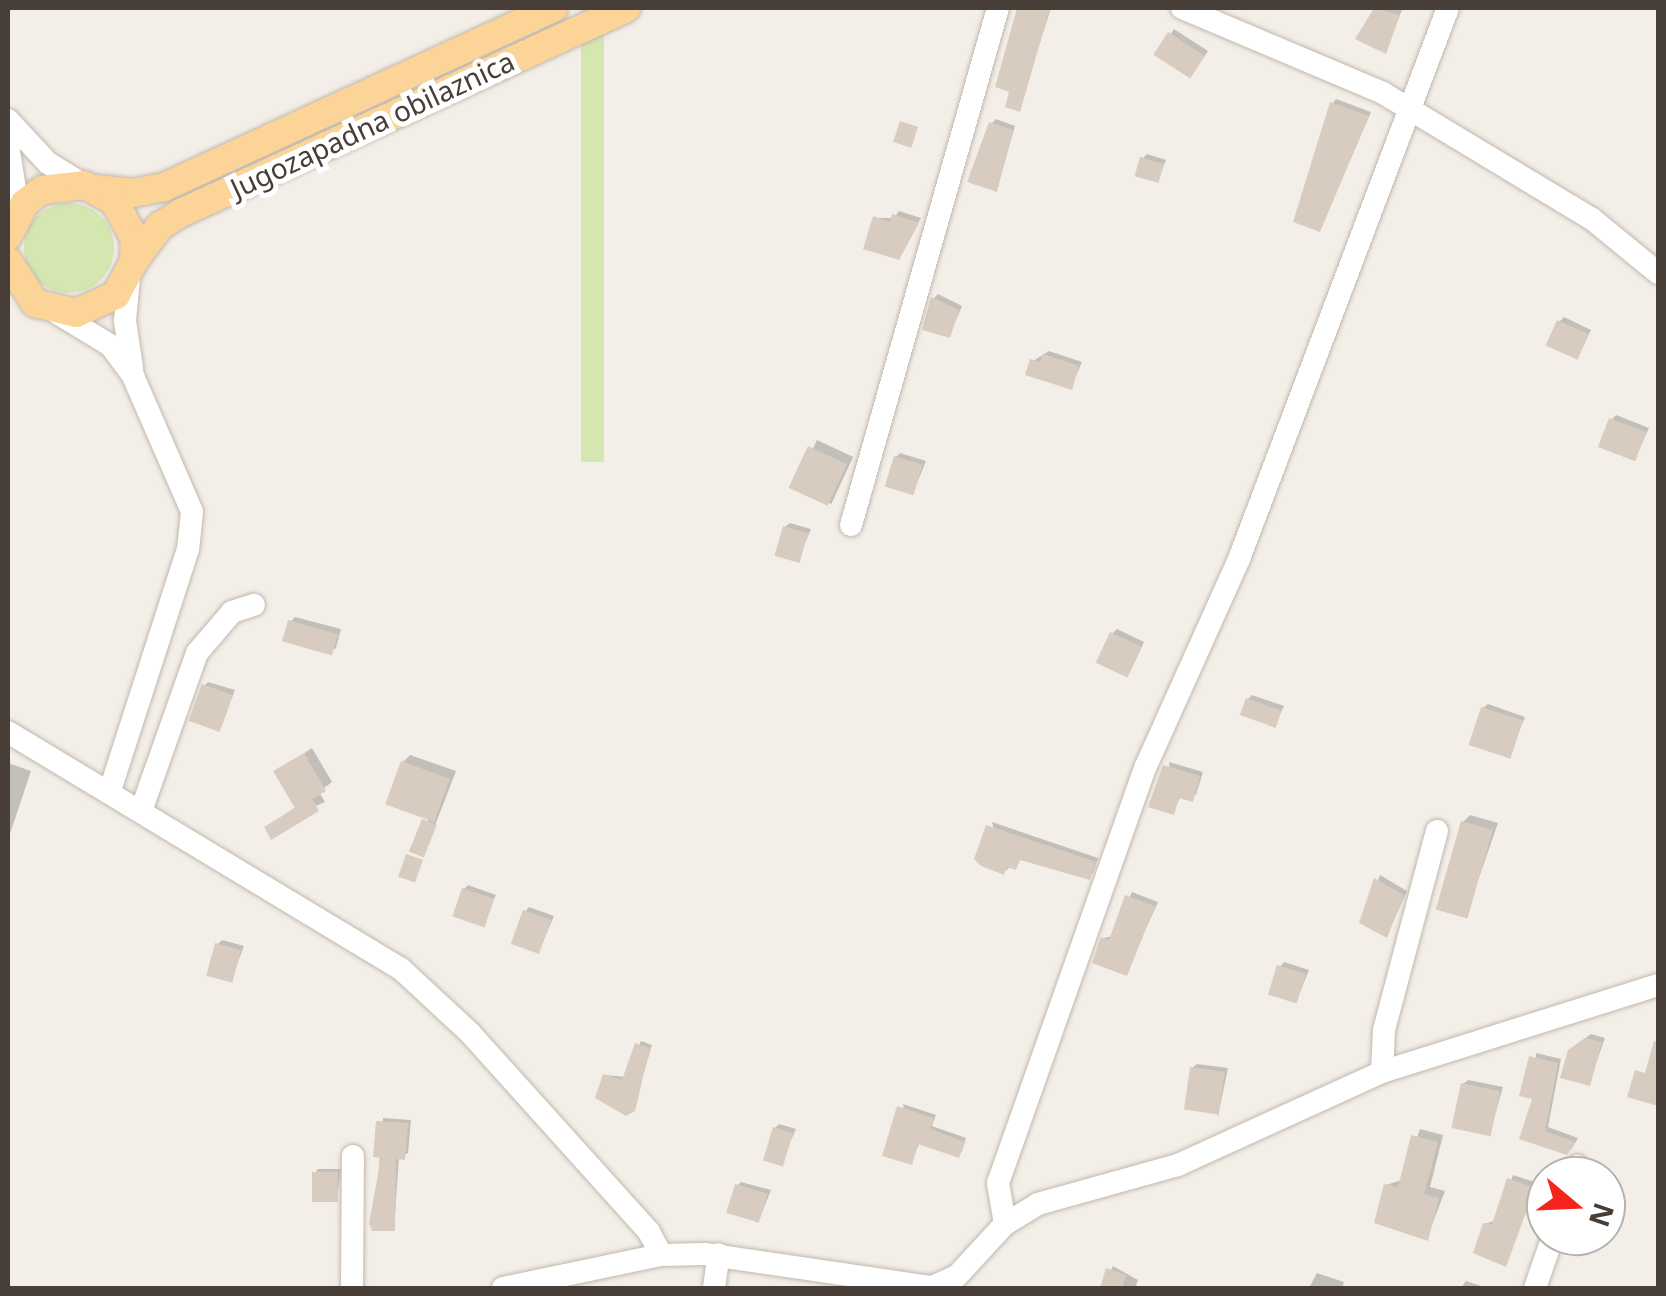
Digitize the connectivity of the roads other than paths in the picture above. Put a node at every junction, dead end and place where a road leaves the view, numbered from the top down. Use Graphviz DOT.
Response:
graph roads {
  1 [pos="554,8"];
  2 [pos="626,8"];
  3 [pos="998,8"];
  4 [pos="1182,8"];
  5 [pos="1448,8"];
  6 [pos="1412,110"];
  7 [pos="8,120"];
  8 [pos="8,145"];
  9 [pos="90,187"];
  10 [pos="10,228"];
  11 [pos="8,260"];
  12 [pos="131,269"];
  13 [pos="1658,274"];
  14 [pos="32,306"];
  15 [pos="134,376"];
  16 [pos="851,526"];
  17 [pos="254,605"];
  18 [pos="8,732"];
  19 [pos="110,790"];
  20 [pos="141,810"];
  21 [pos="1437,831"];
  22 [pos="1658,985"];
  23 [pos="1382,1072"];
  24 [pos="353,1156"];
  25 [pos="1006,1224"];
  26 [pos="719,1254"];
  27 [pos="661,1256"];
  28 [pos="1546,1256"];
  29 [pos="947,1286"];
  30 [pos="352,1288"];
  31 [pos="503,1288"];
  32 [pos="714,1288"];
  33 [pos="1534,1288"];
  1 -- 9 [label="main road, Jugozapadna obilaznica"];
  2 -- 12 [label="main road, Jugozapadna obilaznica"];
  3 -- 16 [label="street"];
  4 -- 6 [label="street"];
  5 -- 6 [label="street"];
  6 -- 13 [label="street"];
  6 -- 25 [label="street"];
  7 -- 9 [label="street"];
  8 -- 10 [label="street"];
  9 -- 10 [label="main road, Jugozapadna obilaznica"];
  9 -- 12 [label="main road"];
  11 -- 14 [label="main road"];
  12 -- 14 [label="main road, Jugozapadna obilaznica"];
  12 -- 15 [label="street"];
  14 -- 15 [label="street"];
  15 -- 19 [label="street"];
  17 -- 20 [label="street"];
  18 -- 19 [label="street"];
  19 -- 20 [label="street"];
  20 -- 27 [label="street"];
  21 -- 23 [label="street"];
  22 -- 23 [label="street"];
  23 -- 25 [label="street"];
  24 -- 30 [label="street"];
  25 -- 29 [label="street"];
  26 -- 27 [label="street"];
  26 -- 29 [label="street"];
  26 -- 32 [label="street"];
  27 -- 31 [label="street"];
  28 -- 33 [label="street"];
}
